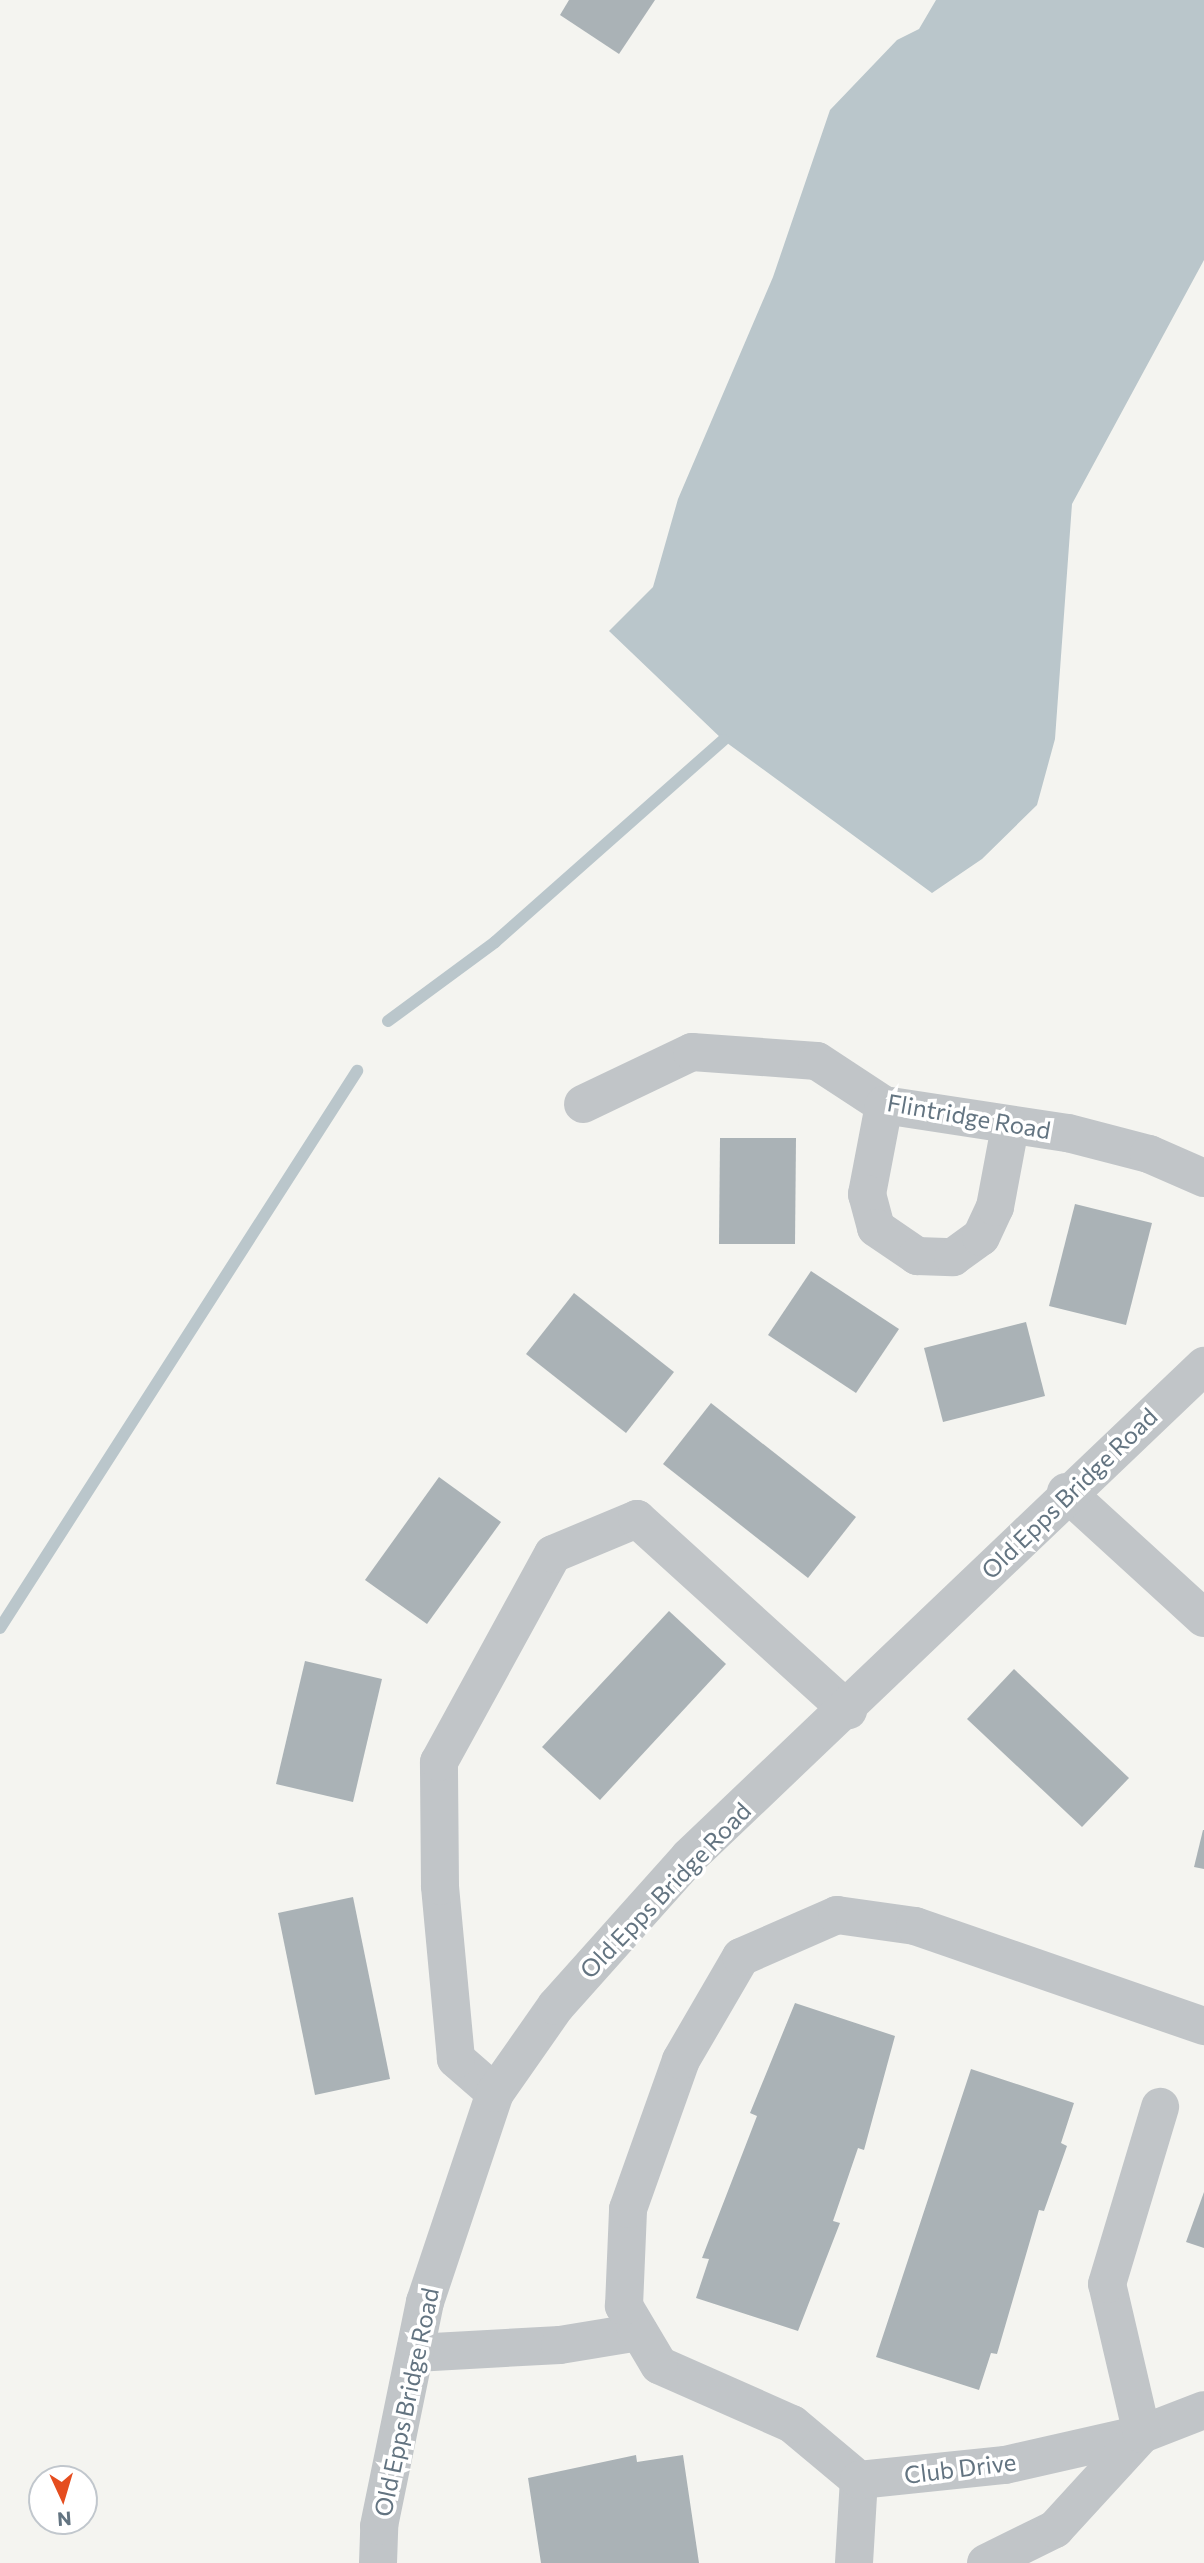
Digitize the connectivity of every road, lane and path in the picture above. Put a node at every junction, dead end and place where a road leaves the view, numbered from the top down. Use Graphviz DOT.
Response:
graph roads {
  1 [pos="583,1104"];
  2 [pos="884,1105"];
  3 [pos="1010,1127"];
  4 [pos="1204,1178"];
  5 [pos="1204,1366"];
  6 [pos="1066,1492"];
  7 [pos="1204,1618"];
  8 [pos="848,1710"];
  9 [pos="1204,2026"];
  10 [pos="495,2093"];
  11 [pos="1160,2107"];
  12 [pos="639,2332"];
  13 [pos="415,2353"];
  14 [pos="1204,2410"];
  15 [pos="1142,2434"];
  16 [pos="859,2480"];
  17 [pos="377,2563"];
  18 [pos="854,2563"];
  19 [pos="986,2563"];
  1 -- 2 [label="street, Flintridge Road"];
  2 -- 3 [label="street, Flintridge Road"];
  2 -- 3 [label="street"];
  3 -- 4 [label="street, Flintridge Road"];
  5 -- 6 [label="street, Old Epps Bridge Road"];
  6 -- 7 [label="street"];
  6 -- 8 [label="street, Old Epps Bridge Road"];
  8 -- 10 [label="street, Old Epps Bridge Road"];
  8 -- 10 [label="street"];
  9 -- 12 [label="street"];
  10 -- 13 [label="street, Old Epps Bridge Road"];
  11 -- 15 [label="street"];
  12 -- 13 [label="street"];
  12 -- 16 [label="street"];
  13 -- 17 [label="street, Old Epps Bridge Road"];
  14 -- 15 [label="street, Club Drive"];
  15 -- 16 [label="street, Club Drive"];
  15 -- 19 [label="street, Club Drive"];
  16 -- 18 [label="street"];
}
